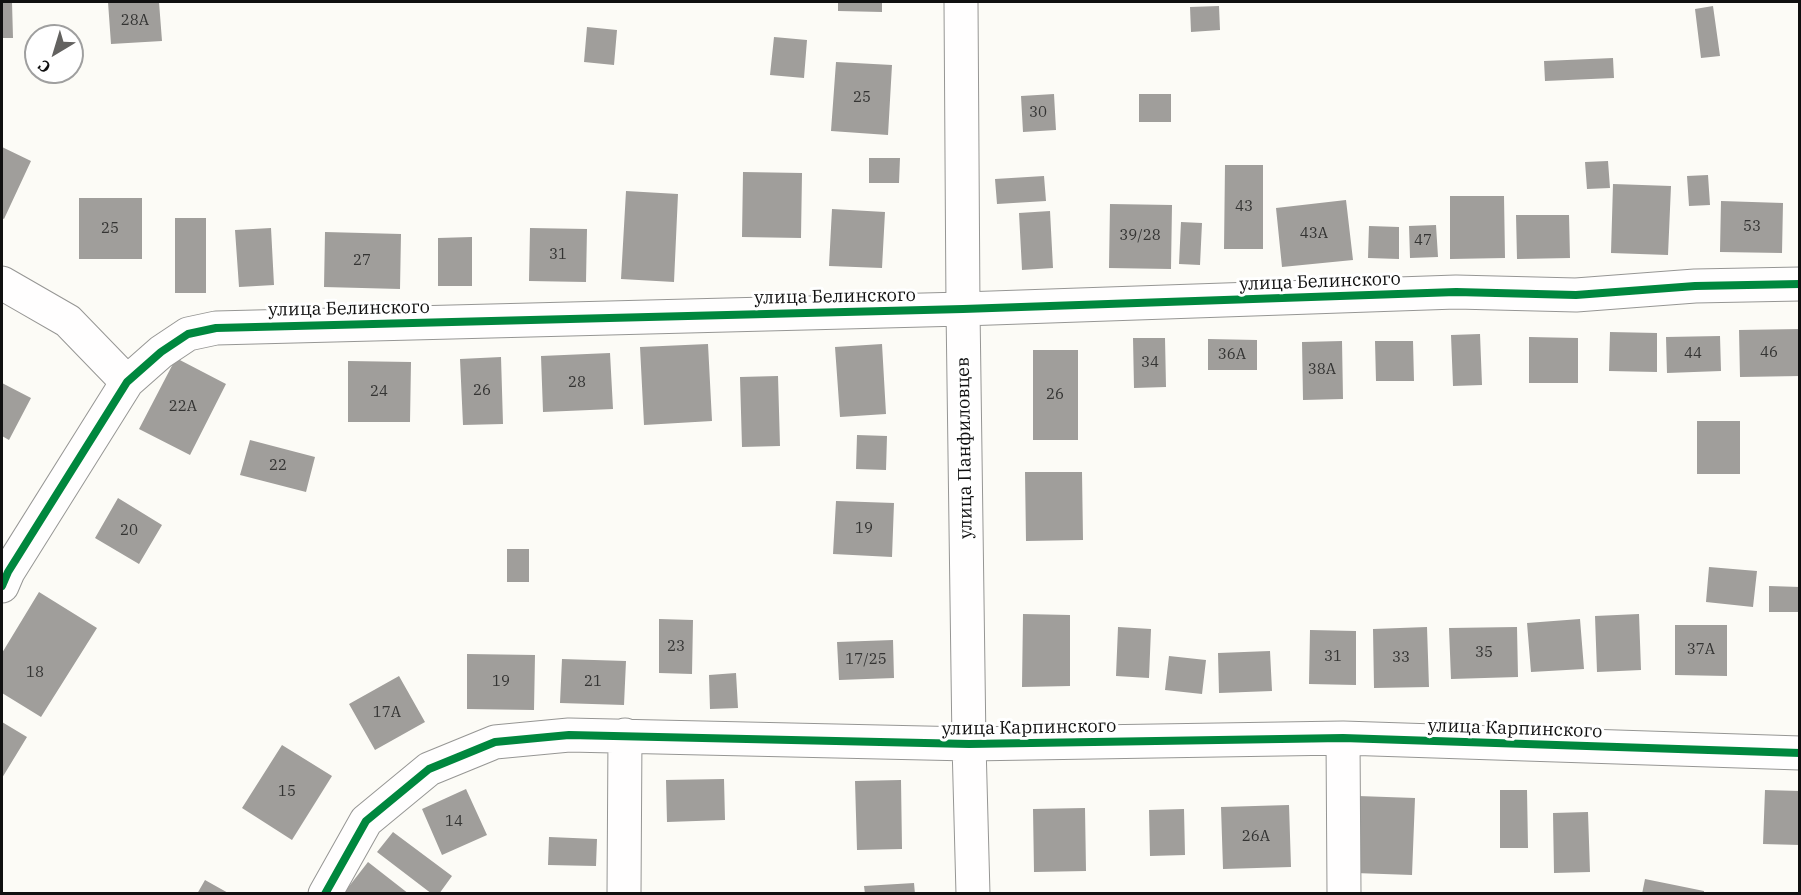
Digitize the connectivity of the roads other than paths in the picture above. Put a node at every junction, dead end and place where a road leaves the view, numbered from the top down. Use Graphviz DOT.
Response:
graph roads {
  1 [pos="961,2"];
  2 [pos="2,283"];
  3 [pos="1800,284"];
  4 [pos="963,309"];
  5 [pos="127,382"];
  6 [pos="2,586"];
  7 [pos="625,735"];
  8 [pos="1343,738"];
  9 [pos="969,744"];
  10 [pos="1800,753"];
  11 [pos="325,894"];
  12 [pos="624,894"];
  13 [pos="973,894"];
  14 [pos="1344,894"];
  1 -- 4 [label="street, улица Панфиловцев"];
  2 -- 5 [label="street"];
  3 -- 4 [label="street, улица Белинского"];
  4 -- 5 [label="street, улица Белинского"];
  4 -- 9 [label="street, улица Панфиловцев"];
  5 -- 6 [label="street, улица Белинского"];
  7 -- 9 [label="street, улица Карпинского"];
  7 -- 11 [label="street, улица Карпинского"];
  7 -- 12 [label="street"];
  8 -- 9 [label="street, улица Карпинского"];
  8 -- 10 [label="street, улица Карпинского"];
  8 -- 14 [label="street"];
  9 -- 13 [label="street, улица Панфиловцев"];
}
